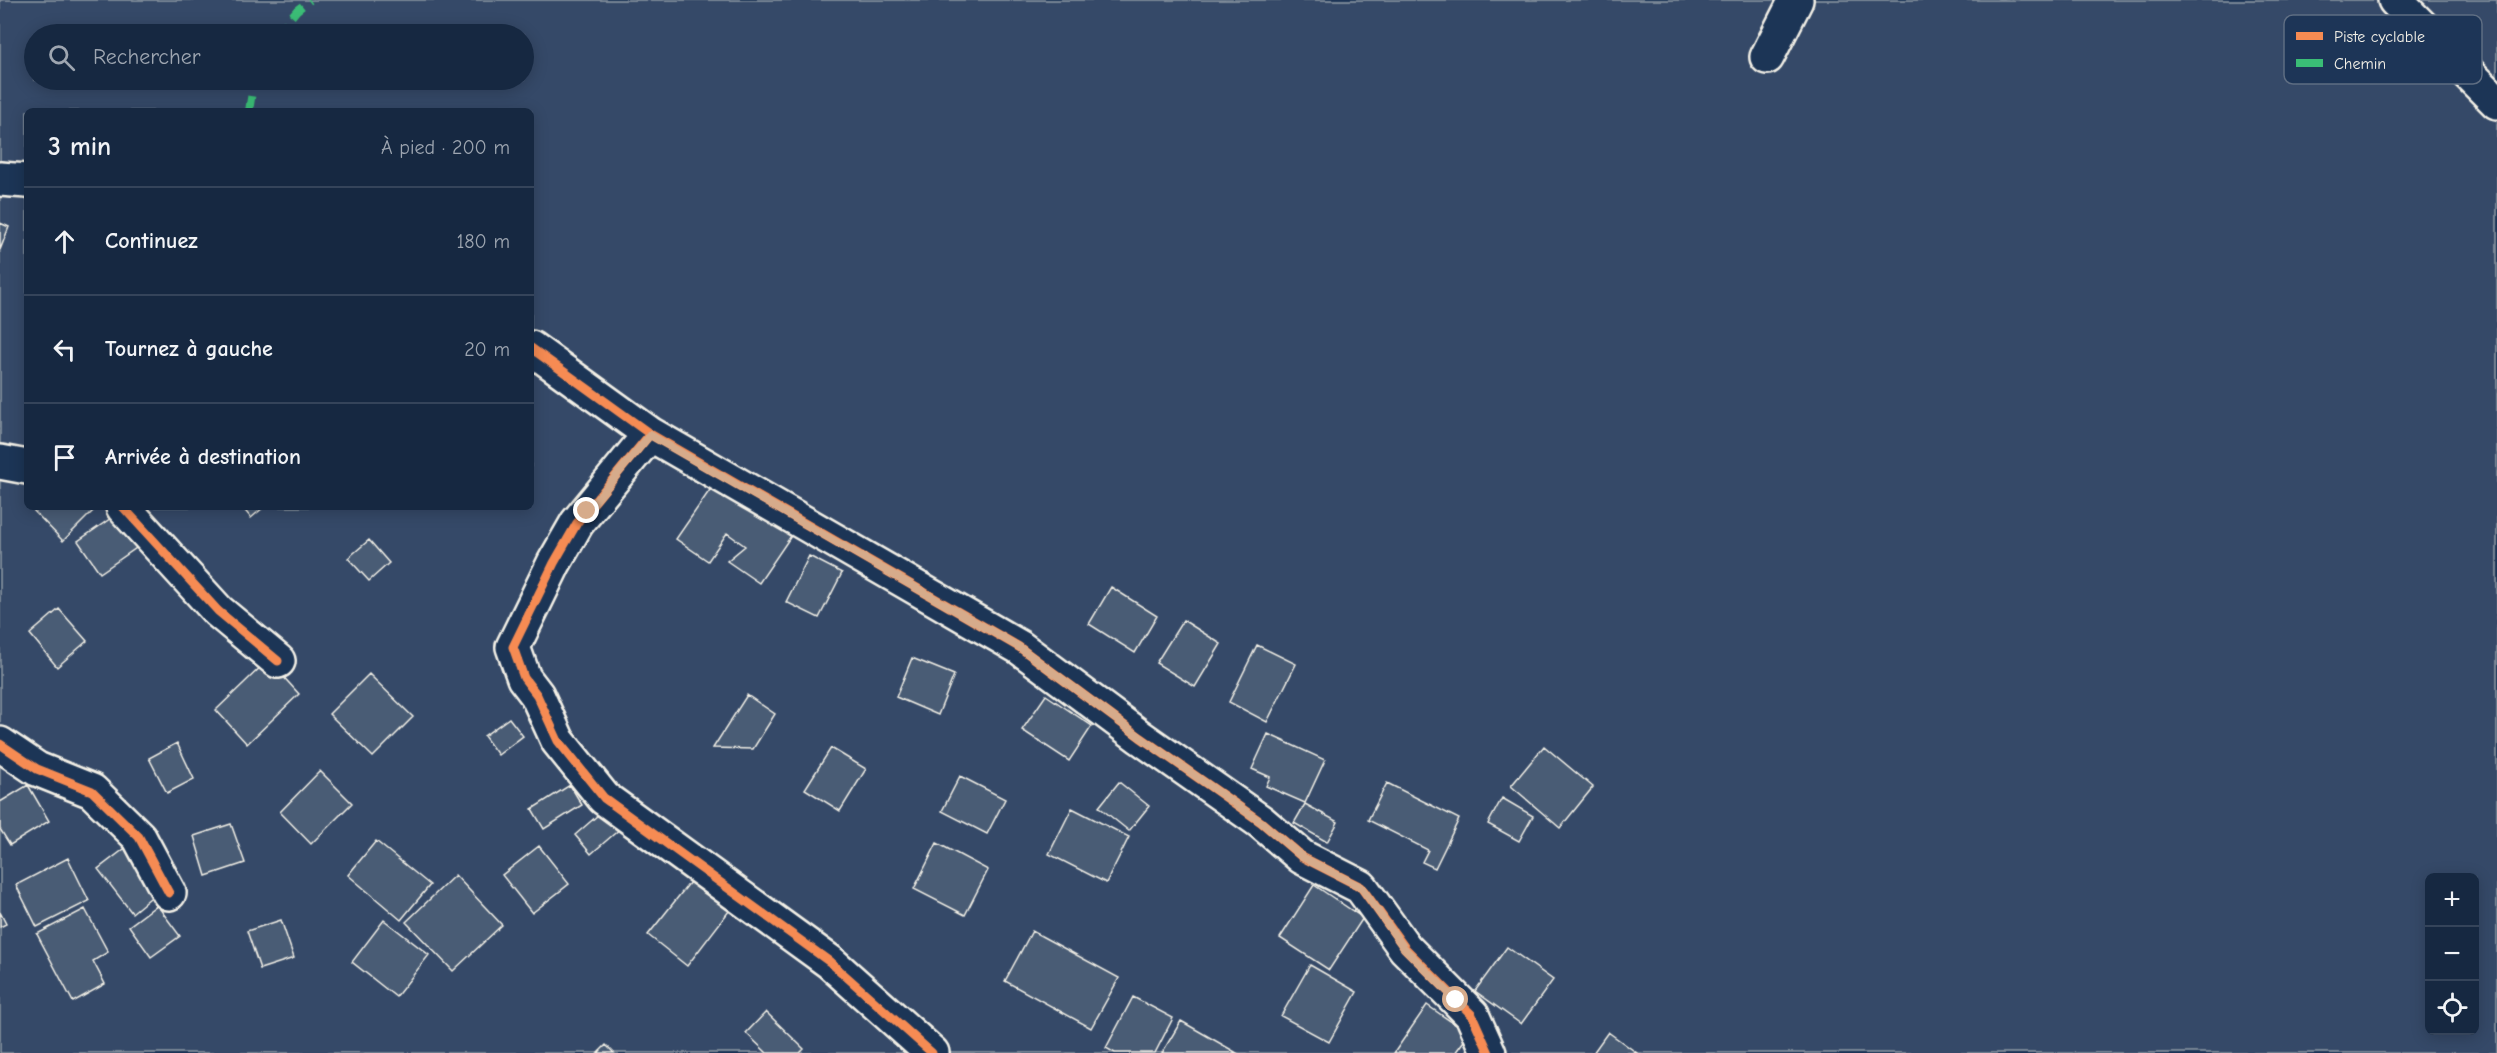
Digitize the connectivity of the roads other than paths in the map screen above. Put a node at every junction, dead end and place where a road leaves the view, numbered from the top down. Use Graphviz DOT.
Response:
graph roads {
  1 [pos="1796,0"];
  2 [pos="2396,0"];
  3 [pos="2411,15"];
  4 [pos="1767,57"];
  5 [pos="2479,84"];
  6 [pos="2497,102"];
  7 [pos="0,178"];
  8 [pos="24,181"];
  9 [pos="534,350"];
  10 [pos="650,435"];
  11 [pos="0,462"];
  12 [pos="24,466"];
  13 [pos="126,510"];
  14 [pos="278,661"];
  15 [pos="0,744"];
  16 [pos="168,892"];
  17 [pos="932,1053"];
  18 [pos="1489,1053"];
  1 -- 4 [label="street"];
  2 -- 3 [label="street"];
  5 -- 6 [label="street"];
  7 -- 8 [label="street"];
  9 -- 10 [label="street"];
  10 -- 17 [label="street"];
  10 -- 18 [label="street"];
  11 -- 12 [label="street"];
  13 -- 14 [label="street"];
  15 -- 16 [label="street"];
}
